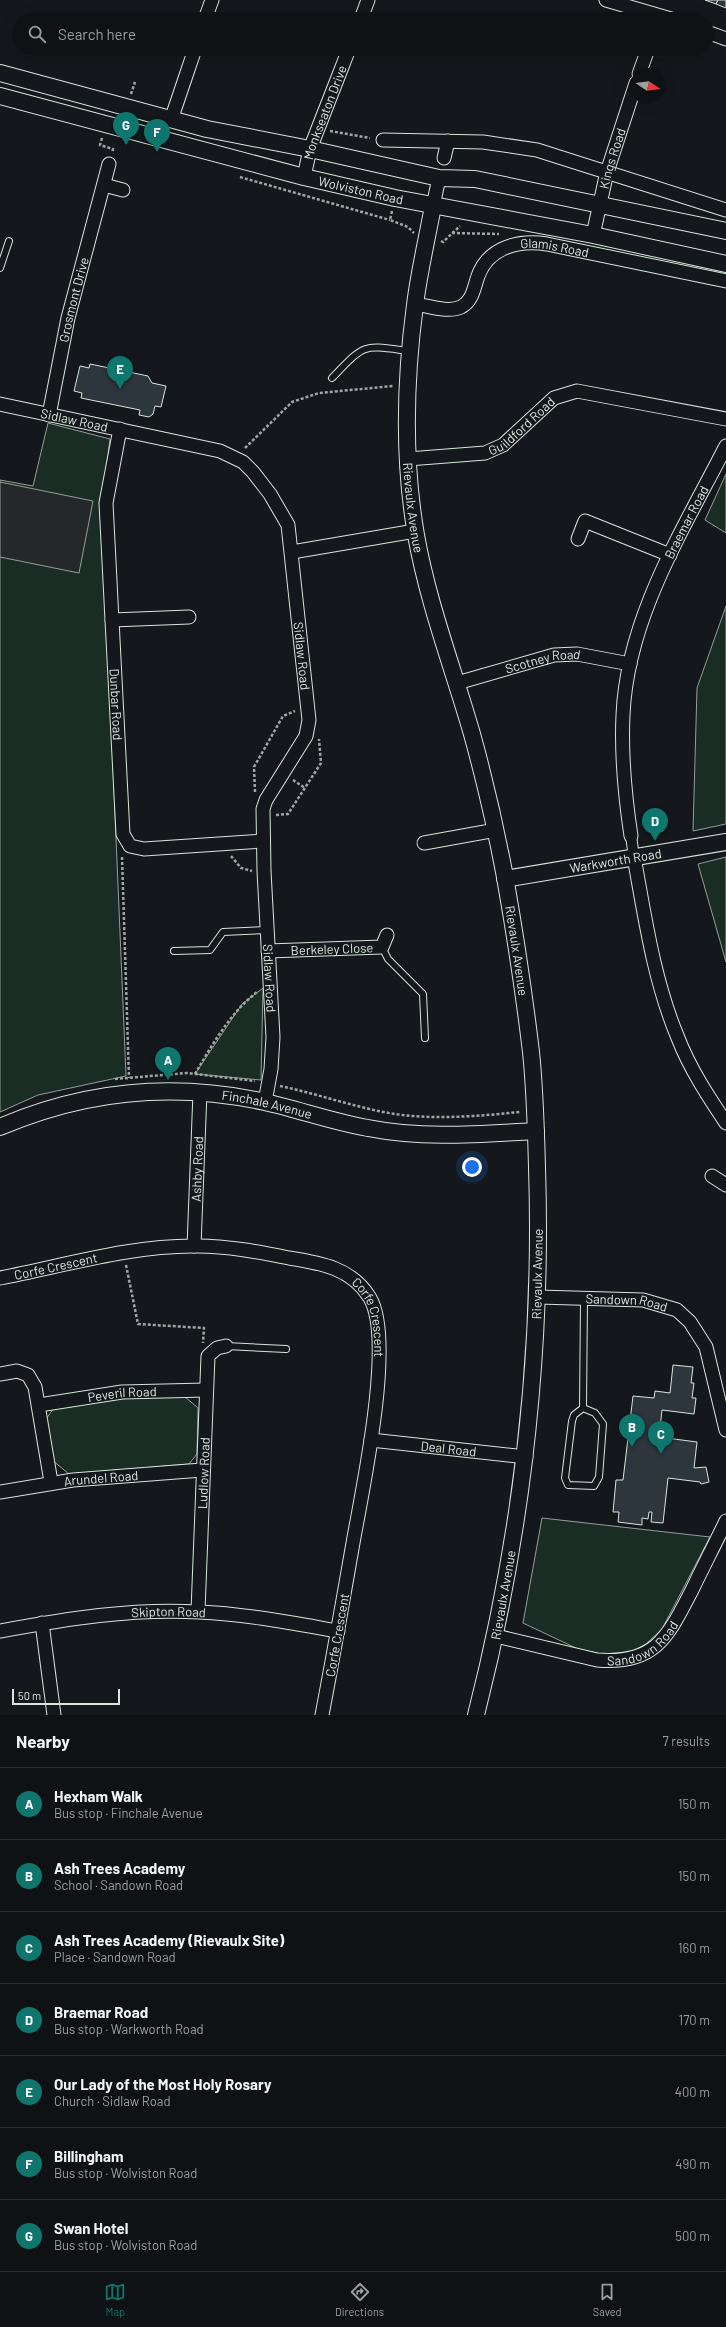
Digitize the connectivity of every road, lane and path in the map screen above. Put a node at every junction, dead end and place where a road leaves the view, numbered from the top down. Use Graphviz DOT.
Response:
graph roads {
  1 [pos="212,0"];
  2 [pos="368,0"];
  3 [pos="606,0"];
  4 [pos="208,12"];
  5 [pos="364,12"];
  6 [pos="644,12"];
  7 [pos="714,34"];
  8 [pos="726,38"];
  9 [pos="193,56"];
  10 [pos="346,56"];
  11 [pos="645,56"];
  12 [pos="641,68"];
  13 [pos="4,77"];
  14 [pos="0,96"];
  15 [pos="630,101"];
  16 [pos="171,120"];
  17 [pos="318,127"];
  18 [pos="102,137"];
  19 [pos="109,139"];
  20 [pos="164,140"];
  21 [pos="383,140"];
  22 [pos="448,142"];
  23 [pos="100,145"];
  24 [pos="113,148"];
  25 [pos="310,149"];
  26 [pos="444,158"];
  27 [pos="109,164"];
  28 [pos="607,172"];
  29 [pos="238,177"];
  30 [pos="304,177"];
  31 [pos="439,178"];
  32 [pos="104,185"];
  33 [pos="123,190"];
  34 [pos="600,205"];
  35 [pos="433,206"];
  36 [pos="726,210"];
  37 [pos="390,220"];
  38 [pos="726,231"];
  39 [pos="452,233"];
  40 [pos="593,236"];
  41 [pos="8,241"];
  42 [pos="500,250"];
  43 [pos="726,264"];
  44 [pos="0,268"];
  45 [pos="726,282"];
  46 [pos="415,304"];
  47 [pos="411,351"];
  48 [pos="332,378"];
  49 [pos="408,384"];
  50 [pos="0,404"];
  51 [pos="49,415"];
  52 [pos="726,419"];
  53 [pos="120,429"];
  54 [pos="726,446"];
  55 [pos="235,458"];
  56 [pos="408,459"];
  57 [pos="415,531"];
  58 [pos="578,538"];
  59 [pos="292,552"];
  60 [pos="670,555"];
  61 [pos="189,617"];
  62 [pos="112,620"];
  63 [pos="630,664"];
  64 [pos="457,683"];
  65 [pos="308,709"];
  66 [pos="309,729"];
  67 [pos="263,812"];
  68 [pos="496,830"];
  69 [pos="631,836"];
  70 [pos="263,841"];
  71 [pos="726,842"];
  72 [pos="229,843"];
  73 [pos="424,843"];
  74 [pos="130,846"];
  75 [pos="634,857"];
  76 [pos="264,870"];
  77 [pos="505,879"];
  78 [pos="267,930"];
  79 [pos="386,934"];
  80 [pos="382,947"];
  81 [pos="174,951"];
  82 [pos="268,951"];
  83 [pos="263,988"];
  84 [pos="425,1038"];
  85 [pos="195,1074"];
  86 [pos="200,1092"];
  87 [pos="130,1093"];
  88 [pos="265,1102"];
  89 [pos="726,1123"];
  90 [pos="0,1128"];
  91 [pos="536,1131"];
  92 [pos="712,1176"];
  93 [pos="726,1182"];
  94 [pos="194,1246"];
  95 [pos="124,1254"];
  96 [pos="0,1278"];
  97 [pos="538,1297"];
  98 [pos="584,1299"];
  99 [pos="226,1346"];
  100 [pos="286,1349"];
  101 [pos="208,1356"];
  102 [pos="0,1374"];
  103 [pos="206,1390"];
  104 [pos="39,1405"];
  105 [pos="583,1408"];
  106 [pos="726,1430"];
  107 [pos="371,1440"];
  108 [pos="526,1457"];
  109 [pos="202,1470"];
  110 [pos="51,1482"];
  111 [pos="0,1492"];
  112 [pos="726,1521"];
  113 [pos="198,1611"];
  114 [pos="42,1623"];
  115 [pos="0,1630"];
  116 [pos="338,1631"];
  117 [pos="496,1636"];
  118 [pos="54,1715"];
  119 [pos="322,1715"];
  120 [pos="476,1715"];
  1 -- 4 [label="street"];
  2 -- 5 [label="street"];
  3 -- 6 [label="street"];
  7 -- 8 [label="street"];
  9 -- 16 [label="street"];
  10 -- 17 [label="street, Monkseaton Drive"];
  11 -- 12 [label="street"];
  13 -- 16 [label="street"];
  14 -- 20 [label="street, Wolviston Road"];
  15 -- 28 [label="street, Kings Road"];
  16 -- 20 [label="street"];
  16 -- 25 [label="street"];
  17 -- 21 [label="path"];
  17 -- 25 [label="street, Monkseaton Drive"];
  18 -- 19 [label="path"];
  20 -- 30 [label="street, Wolviston Road"];
  21 -- 22 [label="street"];
  22 -- 26 [label="street"];
  22 -- 28 [label="street"];
  23 -- 24 [label="path"];
  25 -- 30 [label="street, Monkseaton Drive"];
  25 -- 31 [label="street"];
  27 -- 32 [label="street, Grosmont Drive"];
  28 -- 34 [label="street, Kings Road"];
  28 -- 36 [label="street"];
  29 -- 37 [label="path"];
  30 -- 35 [label="street, Wolviston Road"];
  31 -- 34 [label="street"];
  31 -- 35 [label="street, Rievaulx Avenue"];
  32 -- 33 [label="street"];
  32 -- 51 [label="street, Grosmont Drive"];
  34 -- 38 [label="street"];
  34 -- 40 [label="street, Kings Road"];
  35 -- 40 [label="street, Wolviston Road"];
  35 -- 46 [label="street, Rievaulx Avenue"];
  39 -- 42 [label="path"];
  40 -- 43 [label="street, Wolviston Road"];
  41 -- 44 [label="lane"];
  42 -- 45 [label="street, Glamis Road"];
  42 -- 46 [label="street, Glamis Road"];
  46 -- 47 [label="street, Rievaulx Avenue"];
  47 -- 48 [label="lane"];
  47 -- 49 [label="street, Rievaulx Avenue"];
  49 -- 55 [label="path"];
  49 -- 56 [label="street, Rievaulx Avenue"];
  50 -- 51 [label="street, Sidlaw Road"];
  51 -- 53 [label="street, Sidlaw Road"];
  52 -- 56 [label="street, Guildford Road"];
  53 -- 55 [label="street, Sidlaw Road"];
  53 -- 62 [label="street, Dunbar Road"];
  54 -- 60 [label="street, Braemar Road"];
  55 -- 59 [label="street, Sidlaw Road"];
  56 -- 57 [label="street, Rievaulx Avenue"];
  57 -- 59 [label="street"];
  57 -- 64 [label="street, Rievaulx Avenue"];
  58 -- 60 [label="street"];
  59 -- 65 [label="street, Sidlaw Road"];
  60 -- 63 [label="street, Braemar Road"];
  61 -- 62 [label="street"];
  62 -- 74 [label="street, Dunbar Road"];
  63 -- 64 [label="street, Scotney Road"];
  63 -- 69 [label="street, Braemar Road"];
  64 -- 68 [label="street, Rievaulx Avenue"];
  65 -- 66 [label="street, Sidlaw Road"];
  65 -- 67 [label="path"];
  66 -- 67 [label="street, Sidlaw Road"];
  66 -- 67 [label="path"];
  67 -- 70 [label="street, Sidlaw Road"];
  68 -- 73 [label="street"];
  68 -- 77 [label="street, Rievaulx Avenue"];
  69 -- 75 [label="street"];
  70 -- 72 [label="street"];
  70 -- 76 [label="street, Sidlaw Road"];
  71 -- 75 [label="street, Warkworth Road"];
  72 -- 74 [label="street"];
  72 -- 76 [label="path"];
  74 -- 87 [label="path"];
  75 -- 77 [label="street, Warkworth Road"];
  75 -- 89 [label="street"];
  76 -- 78 [label="street, Sidlaw Road"];
  77 -- 91 [label="street, Rievaulx Avenue"];
  78 -- 81 [label="lane"];
  78 -- 82 [label="street, Sidlaw Road"];
  79 -- 80 [label="street, Berkeley Close"];
  80 -- 82 [label="street, Berkeley Close"];
  80 -- 84 [label="lane"];
  82 -- 88 [label="street, Sidlaw Road"];
  83 -- 85 [label="path"];
  86 -- 87 [label="street, Finchale Avenue"];
  86 -- 88 [label="street, Finchale Avenue"];
  86 -- 94 [label="street, Ashby Road"];
  87 -- 90 [label="street, Finchale Avenue"];
  88 -- 91 [label="street, Finchale Avenue"];
  91 -- 97 [label="street, Rievaulx Avenue"];
  92 -- 93 [label="street"];
  94 -- 95 [label="street, Corfe Crescent"];
  94 -- 107 [label="street, Corfe Crescent"];
  95 -- 96 [label="street, Corfe Crescent"];
  95 -- 101 [label="path"];
  97 -- 98 [label="street, Sandown Road"];
  97 -- 108 [label="street, Rievaulx Avenue"];
  98 -- 105 [label="lane"];
  98 -- 106 [label="street, Sandown Road"];
  99 -- 100 [label="lane"];
  99 -- 101 [label="street"];
  101 -- 103 [label="street, Ludlow Road"];
  102 -- 104 [label="street"];
  103 -- 104 [label="street, Peveril Road"];
  103 -- 109 [label="street, Ludlow Road"];
  104 -- 110 [label="street"];
  105 -- 105 [label="lane"];
  107 -- 108 [label="street, Deal Road"];
  107 -- 116 [label="street, Corfe Crescent"];
  108 -- 117 [label="street, Rievaulx Avenue"];
  109 -- 110 [label="street, Arundel Road"];
  109 -- 113 [label="street, Ludlow Road"];
  110 -- 111 [label="street, Arundel Road"];
  112 -- 117 [label="street, Sandown Road"];
  113 -- 114 [label="street, Skipton Road"];
  113 -- 116 [label="street, Skipton Road"];
  114 -- 115 [label="street, Skipton Road"];
  114 -- 118 [label="street"];
  116 -- 119 [label="street, Corfe Crescent"];
  117 -- 120 [label="street, Rievaulx Avenue"];
}
